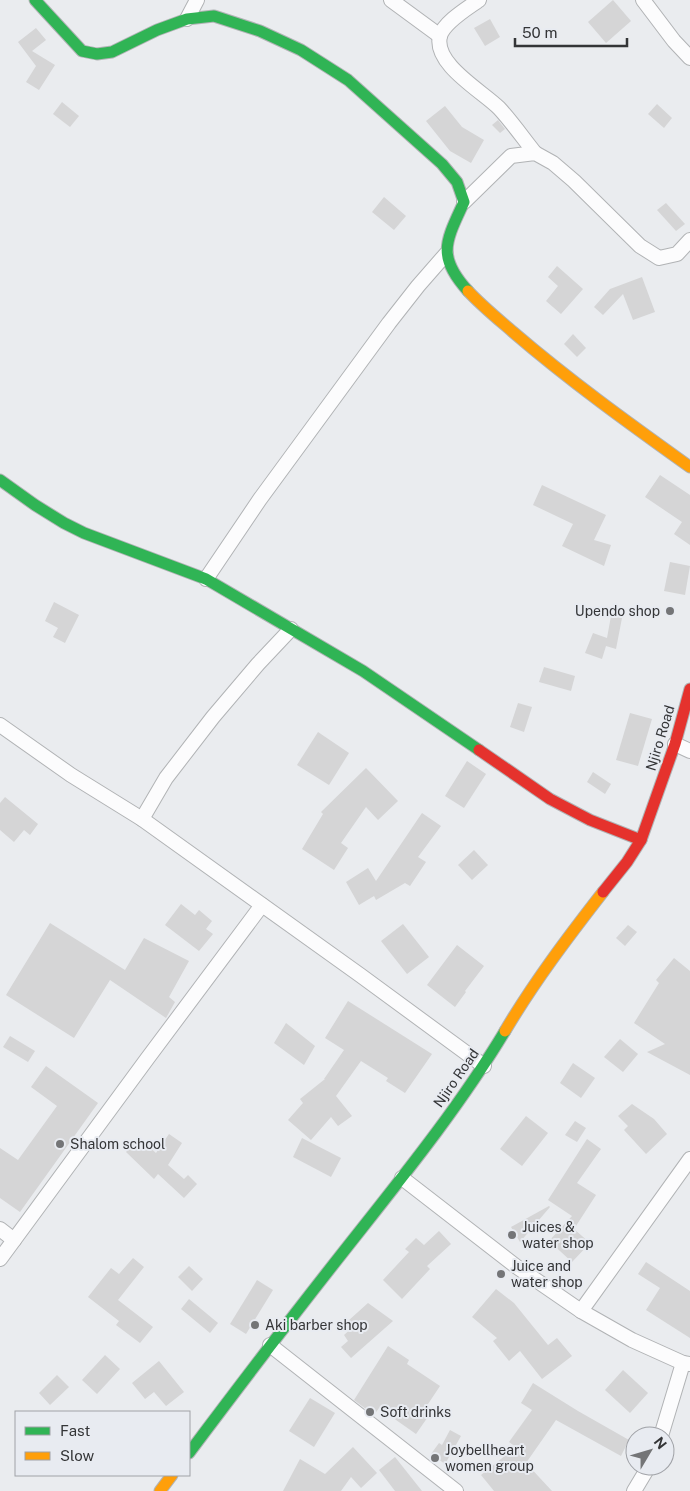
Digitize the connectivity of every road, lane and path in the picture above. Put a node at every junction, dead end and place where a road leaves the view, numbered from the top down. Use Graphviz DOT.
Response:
graph roads {
  1 [pos="35,0"];
  2 [pos="197,0"];
  3 [pos="391,0"];
  4 [pos="479,0"];
  5 [pos="643,0"];
  6 [pos="187,19"];
  7 [pos="440,36"];
  8 [pos="690,58"];
  9 [pos="535,153"];
  10 [pos="464,202"];
  11 [pos="690,240"];
  12 [pos="446,254"];
  13 [pos="690,467"];
  14 [pos="0,480"];
  15 [pos="206,580"];
  16 [pos="291,629"];
  17 [pos="690,689"];
  18 [pos="0,725"];
  19 [pos="675,744"];
  20 [pos="690,751"];
  21 [pos="142,819"];
  22 [pos="640,840"];
  23 [pos="262,905"];
  24 [pos="484,1066"];
  25 [pos="690,1158"];
  26 [pos="402,1178"];
  27 [pos="0,1229"];
  28 [pos="14,1240"];
  29 [pos="0,1259"];
  30 [pos="581,1311"];
  31 [pos="270,1345"];
  32 [pos="687,1363"];
  33 [pos="665,1426"];
  34 [pos="190,1452"];
  35 [pos="171,1476"];
  36 [pos="643,1476"];
  37 [pos="447,1488"];
  38 [pos="160,1491"];
  39 [pos="634,1491"];
  1 -- 6 [label="street"];
  2 -- 6 [label="street"];
  3 -- 7 [label="street"];
  4 -- 7 [label="street"];
  5 -- 8 [label="street"];
  6 -- 10 [label="street"];
  7 -- 9 [label="street"];
  9 -- 10 [label="street"];
  9 -- 11 [label="street"];
  10 -- 12 [label="street"];
  12 -- 13 [label="street"];
  12 -- 15 [label="street"];
  14 -- 15 [label="street"];
  15 -- 16 [label="street"];
  16 -- 21 [label="street"];
  16 -- 22 [label="street"];
  17 -- 19 [label="street, Njiro Road"];
  18 -- 21 [label="street"];
  19 -- 20 [label="street"];
  19 -- 22 [label="street, Njiro Road"];
  21 -- 23 [label="street"];
  22 -- 24 [label="street, Njiro Road"];
  23 -- 24 [label="street"];
  23 -- 28 [label="street"];
  24 -- 26 [label="street, Njiro Road"];
  25 -- 30 [label="street"];
  26 -- 30 [label="street"];
  26 -- 31 [label="street, Njiro Road"];
  27 -- 28 [label="street"];
  28 -- 29 [label="street"];
  30 -- 32 [label="street"];
  31 -- 34 [label="street, Njiro Road"];
  31 -- 37 [label="street"];
  32 -- 33 [label="street"];
  35 -- 38 [label="street"];
  36 -- 39 [label="street"];
}
